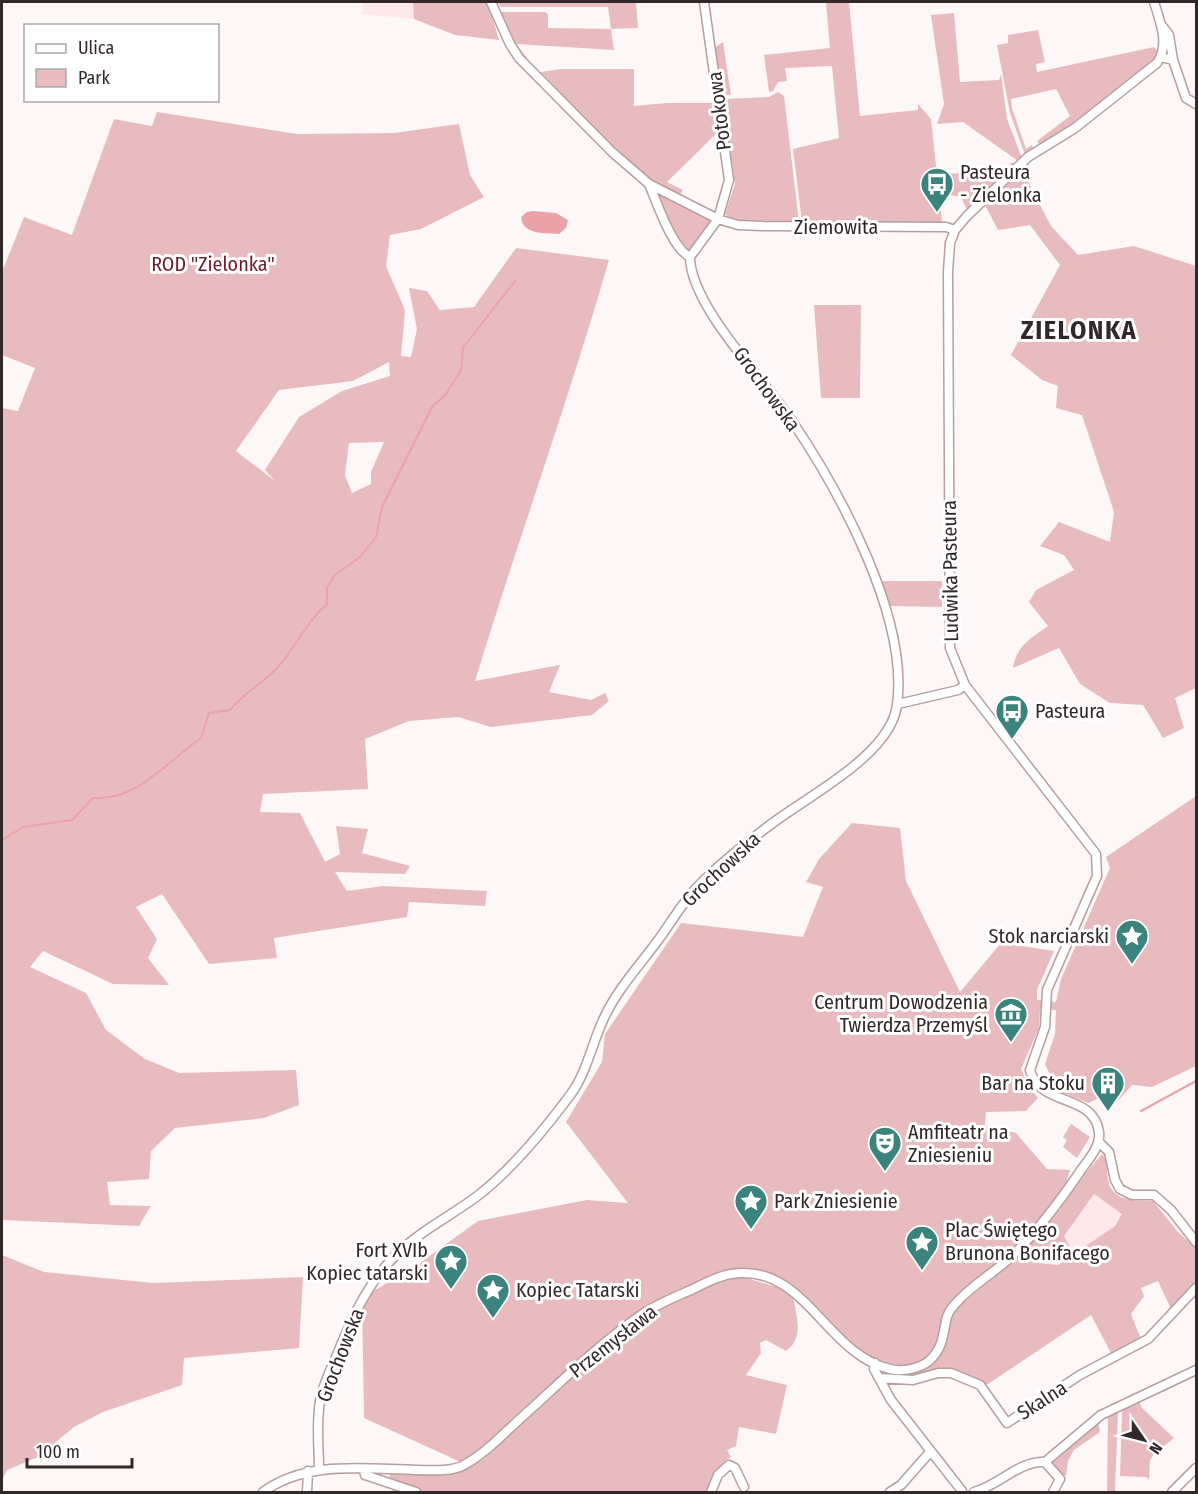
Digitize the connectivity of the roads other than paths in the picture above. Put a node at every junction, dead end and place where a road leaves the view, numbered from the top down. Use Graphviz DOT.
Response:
graph roads {
  1 [pos="491,2"];
  2 [pos="704,2"];
  3 [pos="1154,2"];
  4 [pos="1162,26"];
  5 [pos="1161,57"];
  6 [pos="1173,60"];
  7 [pos="1197,104"];
  8 [pos="649,184"];
  9 [pos="718,219"];
  10 [pos="955,230"];
  11 [pos="690,257"];
  12 [pos="965,685"];
  13 [pos="898,704"];
  14 [pos="1099,1142"];
  15 [pos="1197,1242"];
  16 [pos="1197,1288"];
  17 [pos="875,1363"];
  18 [pos="1197,1370"];
  19 [pos="879,1378"];
  20 [pos="930,1452"];
  21 [pos="1044,1462"];
  22 [pos="1197,1468"];
  23 [pos="319,1469"];
  24 [pos="364,1470"];
  25 [pos="308,1472"];
  26 [pos="744,1487"];
  27 [pos="263,1492"];
  28 [pos="306,1492"];
  29 [pos="416,1492"];
  30 [pos="711,1492"];
  31 [pos="890,1492"];
  32 [pos="963,1492"];
  33 [pos="974,1492"];
  34 [pos="1053,1492"];
  35 [pos="1172,1492"];
  1 -- 8 [label="street, Grochowska"];
  2 -- 9 [label="street, Potokowa"];
  3 -- 4 [label="street"];
  4 -- 5 [label="street"];
  4 -- 6 [label="street"];
  5 -- 6 [label="street"];
  5 -- 10 [label="street"];
  6 -- 7 [label="street"];
  8 -- 9 [label="street, Grochowska"];
  8 -- 11 [label="street, Grochowska"];
  9 -- 10 [label="street, Ziemowita"];
  9 -- 11 [label="street"];
  10 -- 12 [label="street, Ludwika Pasteura"];
  11 -- 13 [label="street, Grochowska"];
  12 -- 13 [label="street"];
  12 -- 14 [label="street, Ludwika Pasteura"];
  13 -- 23 [label="street, Grochowska"];
  14 -- 15 [label="street"];
  14 -- 17 [label="street, Przemysława"];
  16 -- 19 [label="street, Skalna"];
  17 -- 19 [label="street"];
  17 -- 24 [label="street, Przemysława"];
  18 -- 21 [label="street"];
  19 -- 20 [label="street"];
  20 -- 31 [label="street"];
  20 -- 32 [label="street"];
  21 -- 33 [label="street"];
  21 -- 34 [label="street"];
  22 -- 35 [label="street"];
  23 -- 24 [label="street, Przemysława"];
  23 -- 25 [label="street, Przemysława"];
  24 -- 29 [label="street"];
  25 -- 27 [label="street, Przemysława"];
  25 -- 28 [label="street"];
  26 -- 30 [label="street"];
}
